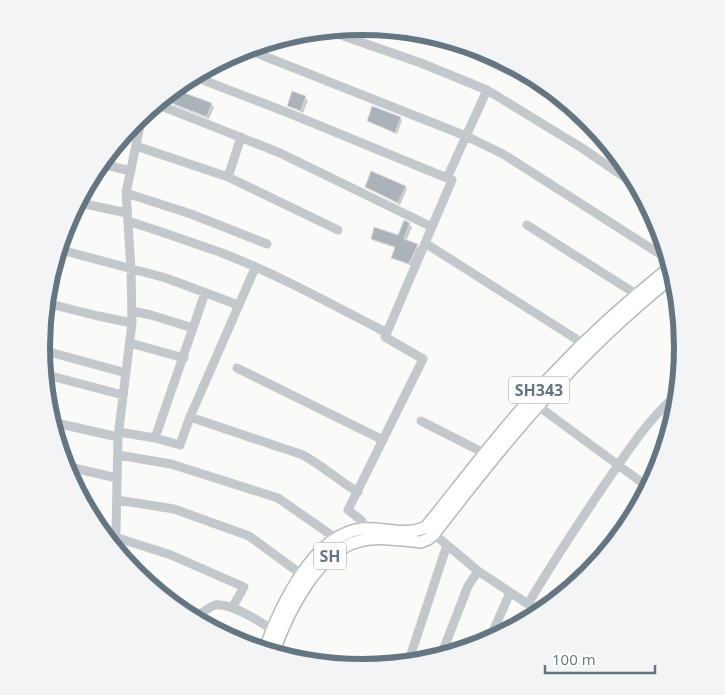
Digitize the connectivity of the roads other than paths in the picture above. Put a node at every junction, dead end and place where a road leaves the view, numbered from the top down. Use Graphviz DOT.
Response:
graph roads {
  1 [pos="343,36"];
  2 [pos="256,54"];
  3 [pos="202,80"];
  4 [pos="487,90"];
  5 [pos="164,107"];
  6 [pos="139,130"];
  7 [pos="466,136"];
  8 [pos="241,137"];
  9 [pos="136,146"];
  10 [pos="109,166"];
  11 [pos="130,171"];
  12 [pos="622,175"];
  13 [pos="228,177"];
  14 [pos="447,178"];
  15 [pos="126,193"];
  16 [pos="85,204"];
  17 [pos="128,217"];
  18 [pos="527,225"];
  19 [pos="432,227"];
  20 [pos="338,230"];
  21 [pos="425,243"];
  22 [pos="267,244"];
  23 [pos="66,251"];
  24 [pos="660,254"];
  25 [pos="255,268"];
  26 [pos="131,269"];
  27 [pos="665,271"];
  28 [pos="668,281"];
  29 [pos="204,293"];
  30 [pos="636,294"];
  31 [pos="53,305"];
  32 [pos="238,305"];
  33 [pos="132,311"];
  34 [pos="132,323"];
  35 [pos="193,328"];
  36 [pos="387,333"];
  37 [pos="130,343"];
  38 [pos="584,344"];
  39 [pos="50,352"];
  40 [pos="184,358"];
  41 [pos="238,368"];
  42 [pos="126,373"];
  43 [pos="52,376"];
  44 [pos="123,395"];
  45 [pos="670,401"];
  46 [pos="534,403"];
  47 [pos="190,417"];
  48 [pos="421,420"];
  49 [pos="60,424"];
  50 [pos="118,434"];
  51 [pos="155,438"];
  52 [pos="383,440"];
  53 [pos="484,454"];
  54 [pos="118,455"];
  55 [pos="618,465"];
  56 [pos="75,468"];
  57 [pos="117,478"];
  58 [pos="644,484"];
  59 [pos="358,492"];
  60 [pos="116,500"];
  61 [pos="362,529"];
  62 [pos="430,531"];
  63 [pos="114,537"];
  64 [pos="337,539"];
  65 [pos="447,545"];
  66 [pos="478,571"];
  67 [pos="301,574"];
  68 [pos="510,593"];
  69 [pos="528,604"];
  70 [pos="232,608"];
  71 [pos="535,608"];
  72 [pos="200,614"];
  73 [pos="272,628"];
  74 [pos="493,631"];
  75 [pos="267,644"];
  76 [pos="275,647"];
  77 [pos="444,649"];
  78 [pos="410,656"];
  1 -- 4 [label="street"];
  2 -- 7 [label="street"];
  3 -- 14 [label="street"];
  4 -- 7 [label="street"];
  4 -- 12 [label="street"];
  5 -- 8 [label="street"];
  6 -- 9 [label="street"];
  7 -- 14 [label="street"];
  7 -- 24 [label="street"];
  8 -- 13 [label="street"];
  8 -- 19 [label="street"];
  9 -- 11 [label="street"];
  9 -- 13 [label="street"];
  10 -- 11 [label="street"];
  11 -- 15 [label="street"];
  13 -- 20 [label="street"];
  14 -- 19 [label="street"];
  15 -- 17 [label="street"];
  15 -- 22 [label="street"];
  16 -- 17 [label="street"];
  17 -- 25 [label="street"];
  17 -- 26 [label="street"];
  18 -- 30 [label="street"];
  19 -- 21 [label="street"];
  21 -- 36 [label="street"];
  21 -- 38 [label="street"];
  23 -- 26 [label="street"];
  25 -- 32 [label="street"];
  25 -- 36 [label="street"];
  26 -- 29 [label="street"];
  26 -- 33 [label="street"];
  27 -- 30 [label="main road, SH343"];
  28 -- 46 [label="main road, SH343"];
  29 -- 32 [label="street"];
  29 -- 35 [label="street"];
  30 -- 38 [label="main road, SH343"];
  31 -- 34 [label="street"];
  32 -- 47 [label="street"];
  33 -- 34 [label="street"];
  33 -- 35 [label="street"];
  34 -- 37 [label="street"];
  35 -- 40 [label="street"];
  36 -- 52 [label="street"];
  37 -- 40 [label="street"];
  37 -- 42 [label="street"];
  38 -- 46 [label="main road, SH343"];
  39 -- 42 [label="street"];
  40 -- 51 [label="street"];
  41 -- 52 [label="street"];
  42 -- 44 [label="street"];
  43 -- 44 [label="street"];
  44 -- 50 [label="street"];
  45 -- 55 [label="street"];
  46 -- 53 [label="main road, SH343"];
  46 -- 55 [label="street"];
  46 -- 62 [label="main road, SH343"];
  47 -- 51 [label="street"];
  47 -- 59 [label="street"];
  48 -- 53 [label="street"];
  49 -- 50 [label="street"];
  50 -- 51 [label="street"];
  50 -- 54 [label="street"];
  52 -- 59 [label="street"];
  53 -- 62 [label="main road, SH343"];
  54 -- 57 [label="street"];
  54 -- 64 [label="street"];
  55 -- 58 [label="street"];
  55 -- 69 [label="street"];
  56 -- 57 [label="street"];
  57 -- 60 [label="street"];
  59 -- 61 [label="street"];
  60 -- 63 [label="street"];
  60 -- 67 [label="street"];
  61 -- 62 [label="main road"];
  61 -- 64 [label="main road"];
  62 -- 65 [label="street"];
  62 -- 76 [label="main road, SH"];
  63 -- 70 [label="street"];
  64 -- 67 [label="main road"];
  65 -- 66 [label="street"];
  65 -- 78 [label="street"];
  66 -- 68 [label="street"];
  66 -- 77 [label="street"];
  67 -- 73 [label="main road"];
  68 -- 69 [label="street"];
  68 -- 74 [label="street"];
  69 -- 71 [label="street"];
  70 -- 72 [label="street"];
  70 -- 73 [label="street"];
  73 -- 75 [label="main road"];
}
